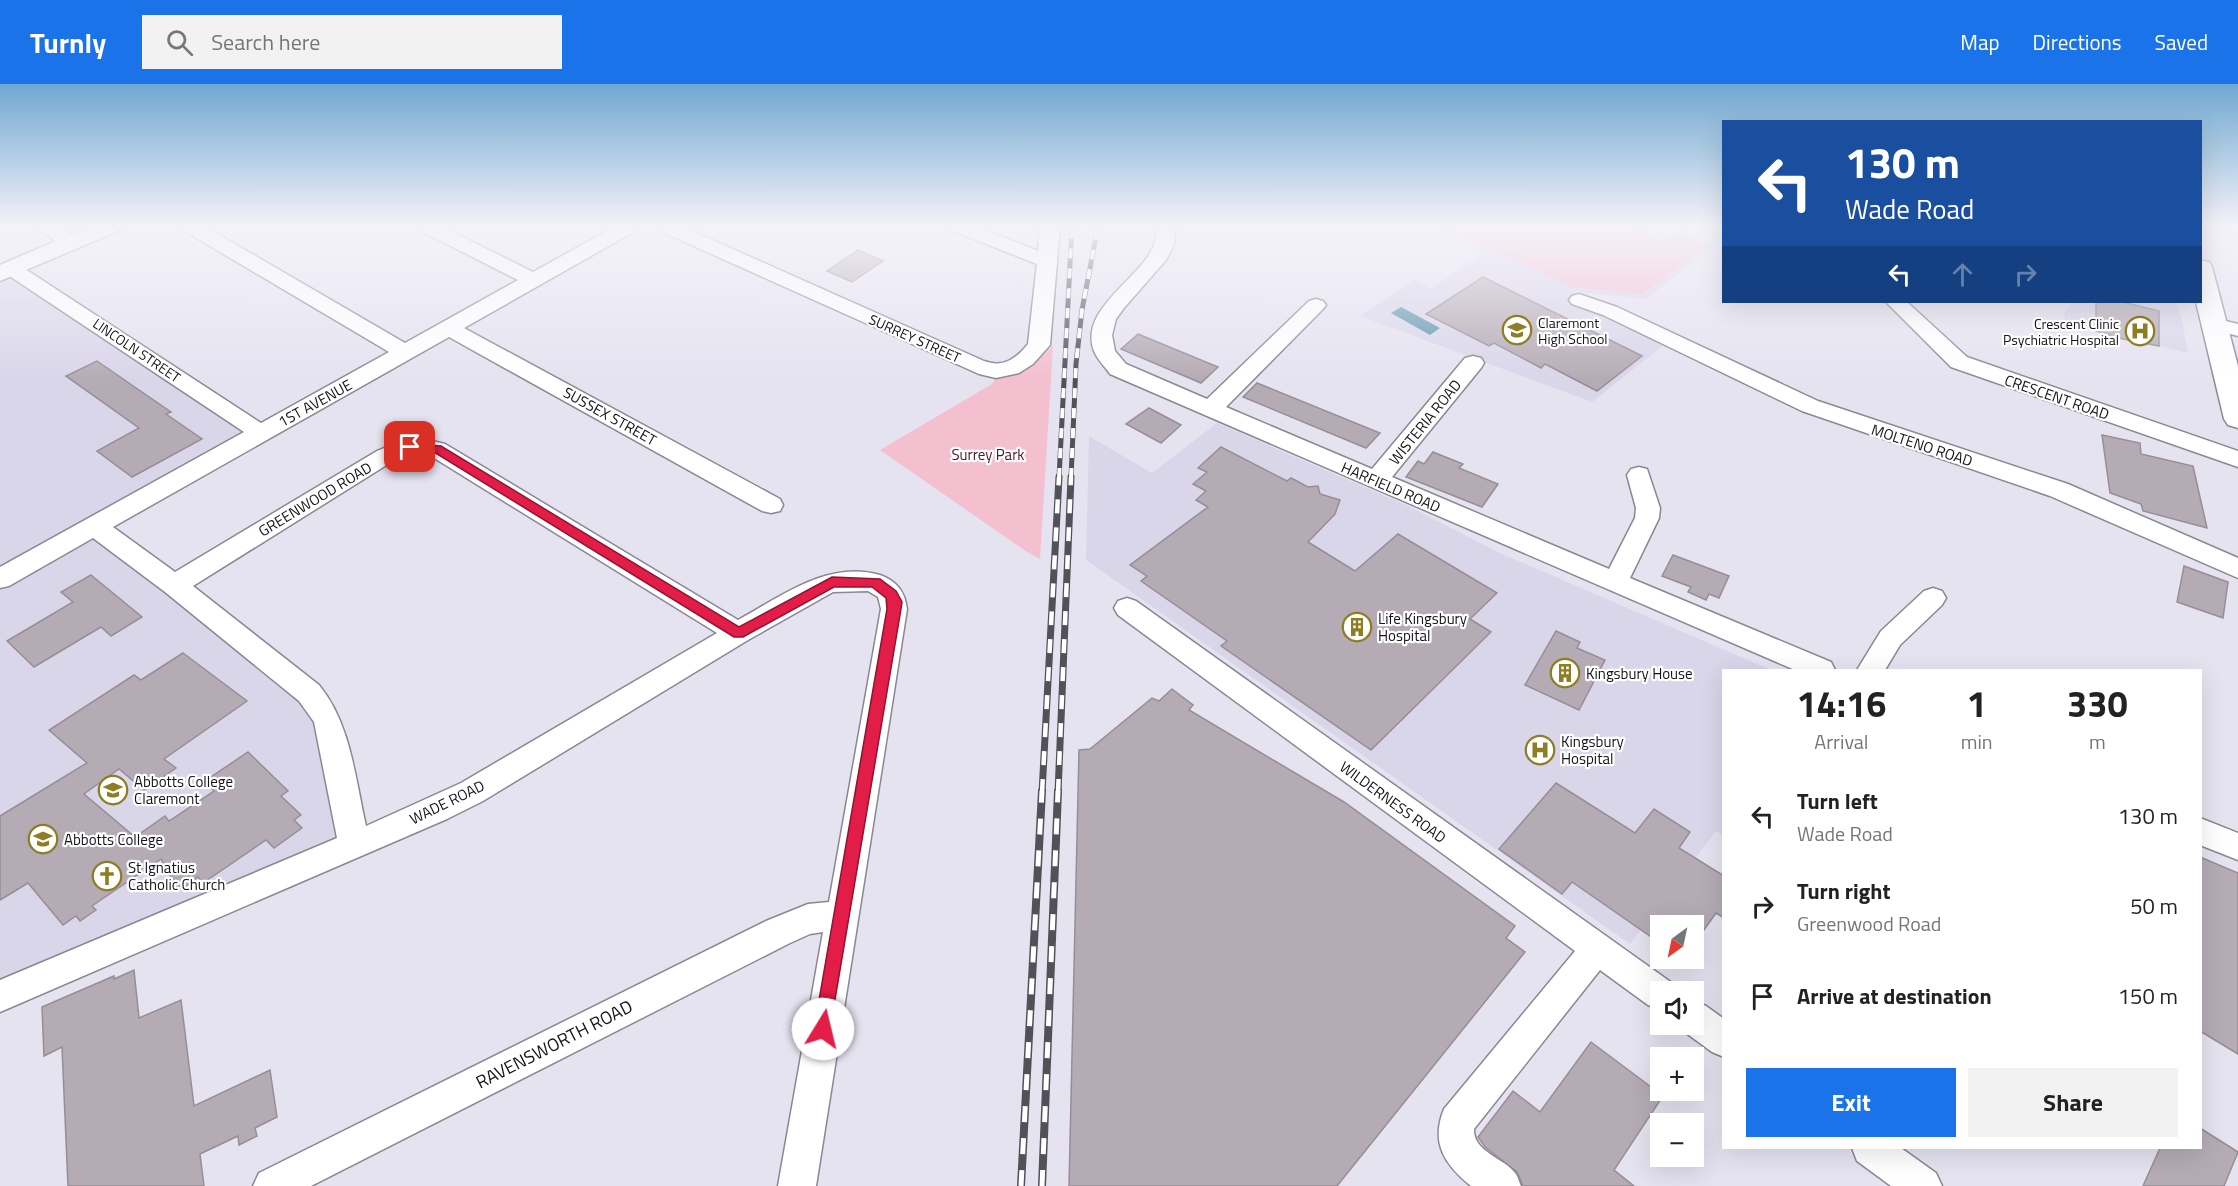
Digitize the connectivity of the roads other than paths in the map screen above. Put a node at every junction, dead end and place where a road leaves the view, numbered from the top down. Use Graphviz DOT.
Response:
graph roads {
  1 [pos="16,277"];
  2 [pos="278,277"];
  3 [pos="529,277"];
  4 [pos="539,277"];
  5 [pos="779,277"];
  6 [pos="1045,277"];
  7 [pos="1138,277"];
  8 [pos="2205,277"];
  9 [pos="534,280"];
  10 [pos="1579,300"];
  11 [pos="1897,303"];
  12 [pos="1316,305"];
  13 [pos="2226,327"];
  14 [pos="449,328"];
  15 [pos="405,352"];
  16 [pos="1473,363"];
  17 [pos="2236,407"];
  18 [pos="1210,410"];
  19 [pos="261,433"];
  20 [pos="2238,459"];
  21 [pos="1639,475"];
  22 [pos="1377,480"];
  23 [pos="771,505"];
  24 [pos="94,526"];
  25 [pos="2238,569"];
  26 [pos="0,579"];
  27 [pos="1615,582"];
  28 [pos="174,585"];
  29 [pos="1933,598"];
  30 [pos="1127,608"];
  31 [pos="738,633"];
  32 [pos="1819,669"];
  33 [pos="1871,669"];
  34 [pos="2202,832"];
  35 [pos="354,844"];
  36 [pos="2238,847"];
  37 [pos="842,916"];
  38 [pos="1598,948"];
  39 [pos="1650,987"];
  40 [pos="0,996"];
  41 [pos="1704,1025"];
  42 [pos="1722,1039"];
  43 [pos="1871,1149"];
  44 [pos="272,1186"];
  45 [pos="797,1186"];
  46 [pos="1502,1186"];
  47 [pos="1923,1186"];
  1 -- 19 [label="street, LINCOLN STREET"];
  2 -- 15 [label="street"];
  3 -- 9 [label="street"];
  4 -- 9 [label="street, 1ST AVENUE"];
  5 -- 6 [label="street, SURREY STREET"];
  7 -- 18 [label="street, HARFIELD ROAD"];
  8 -- 13 [label="main road"];
  9 -- 14 [label="street, 1ST AVENUE"];
  10 -- 25 [label="street, MOLTENO ROAD"];
  11 -- 20 [label="street, CRESCENT ROAD"];
  12 -- 18 [label="street"];
  13 -- 17 [label="main road"];
  14 -- 15 [label="street, 1ST AVENUE"];
  14 -- 23 [label="street, SUSSEX STREET"];
  15 -- 19 [label="street, 1ST AVENUE"];
  16 -- 22 [label="street, WISTERIA ROAD"];
  18 -- 22 [label="street, HARFIELD ROAD"];
  19 -- 24 [label="street, 1ST AVENUE"];
  21 -- 27 [label="street"];
  22 -- 27 [label="street, HARFIELD ROAD"];
  24 -- 26 [label="street, 1ST AVENUE"];
  24 -- 28 [label="street"];
  27 -- 32 [label="street, HARFIELD ROAD"];
  28 -- 31 [label="street, GREENWOOD ROAD"];
  28 -- 35 [label="street"];
  29 -- 33 [label="street"];
  30 -- 38 [label="street, WILDERNESS ROAD"];
  31 -- 35 [label="street, WADE ROAD"];
  31 -- 37 [label="street, WADE ROAD"];
  34 -- 36 [label="street"];
  35 -- 40 [label="street, WADE ROAD"];
  37 -- 44 [label="street, RAVENSWORTH ROAD"];
  37 -- 45 [label="street"];
  38 -- 39 [label="street, WILDERNESS ROAD"];
  38 -- 46 [label="street"];
  41 -- 42 [label="street"];
  43 -- 47 [label="street"];
}
